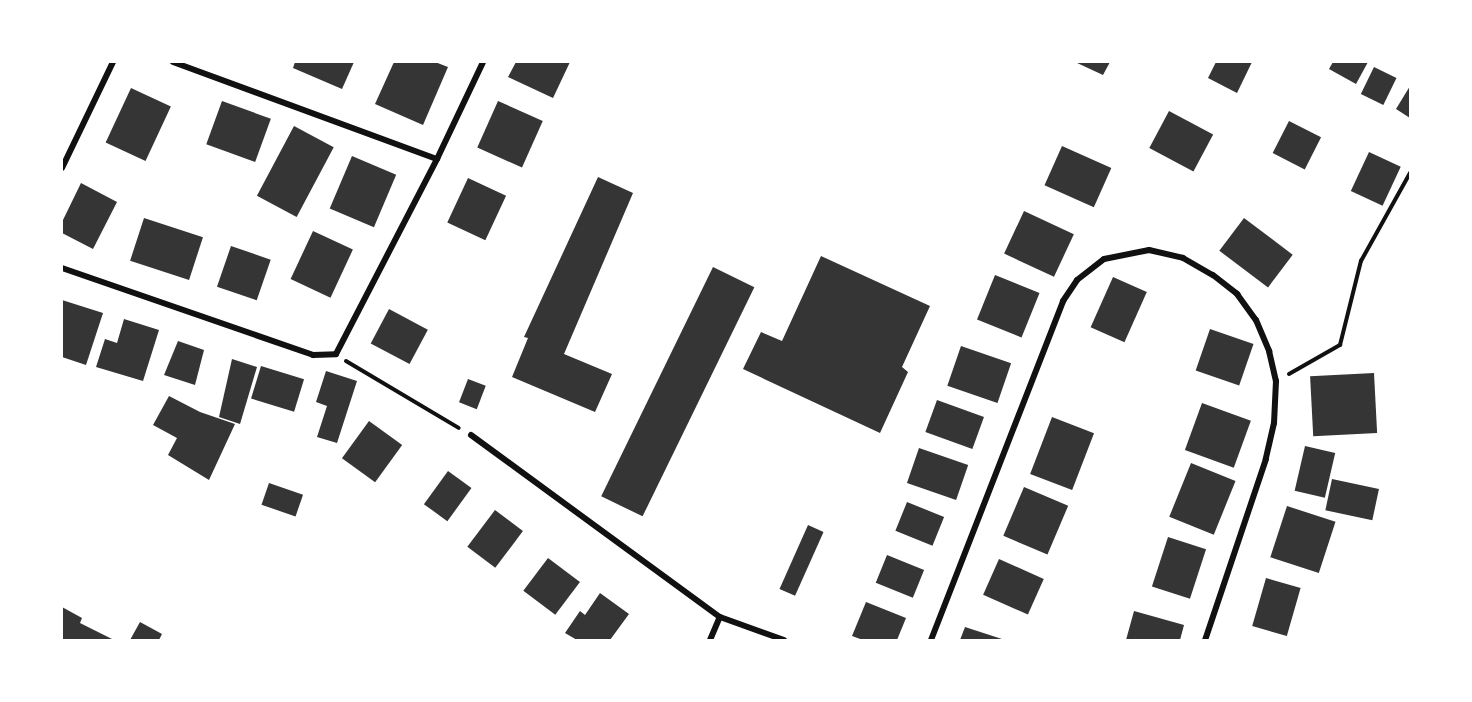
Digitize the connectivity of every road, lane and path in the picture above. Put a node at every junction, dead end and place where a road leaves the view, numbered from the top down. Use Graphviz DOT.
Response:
graph roads {
  1 [pos="113,62"];
  2 [pos="173,62"];
  3 [pos="483,62"];
  4 [pos="436,159"];
  5 [pos="62,168"];
  6 [pos="1410,173"];
  7 [pos="62,268"];
  8 [pos="336,354"];
  9 [pos="1275,381"];
  10 [pos="471,435"];
  11 [pos="720,617"];
  12 [pos="710,640"];
  13 [pos="784,640"];
  14 [pos="931,640"];
  15 [pos="1205,640"];
  1 -- 5 [label="street"];
  2 -- 4 [label="street"];
  3 -- 4 [label="street"];
  4 -- 8 [label="street"];
  6 -- 9 [label="path"];
  7 -- 8 [label="street"];
  8 -- 10 [label="path"];
  9 -- 14 [label="street"];
  9 -- 15 [label="street"];
  10 -- 11 [label="street"];
  11 -- 12 [label="street"];
  11 -- 13 [label="street"];
}
